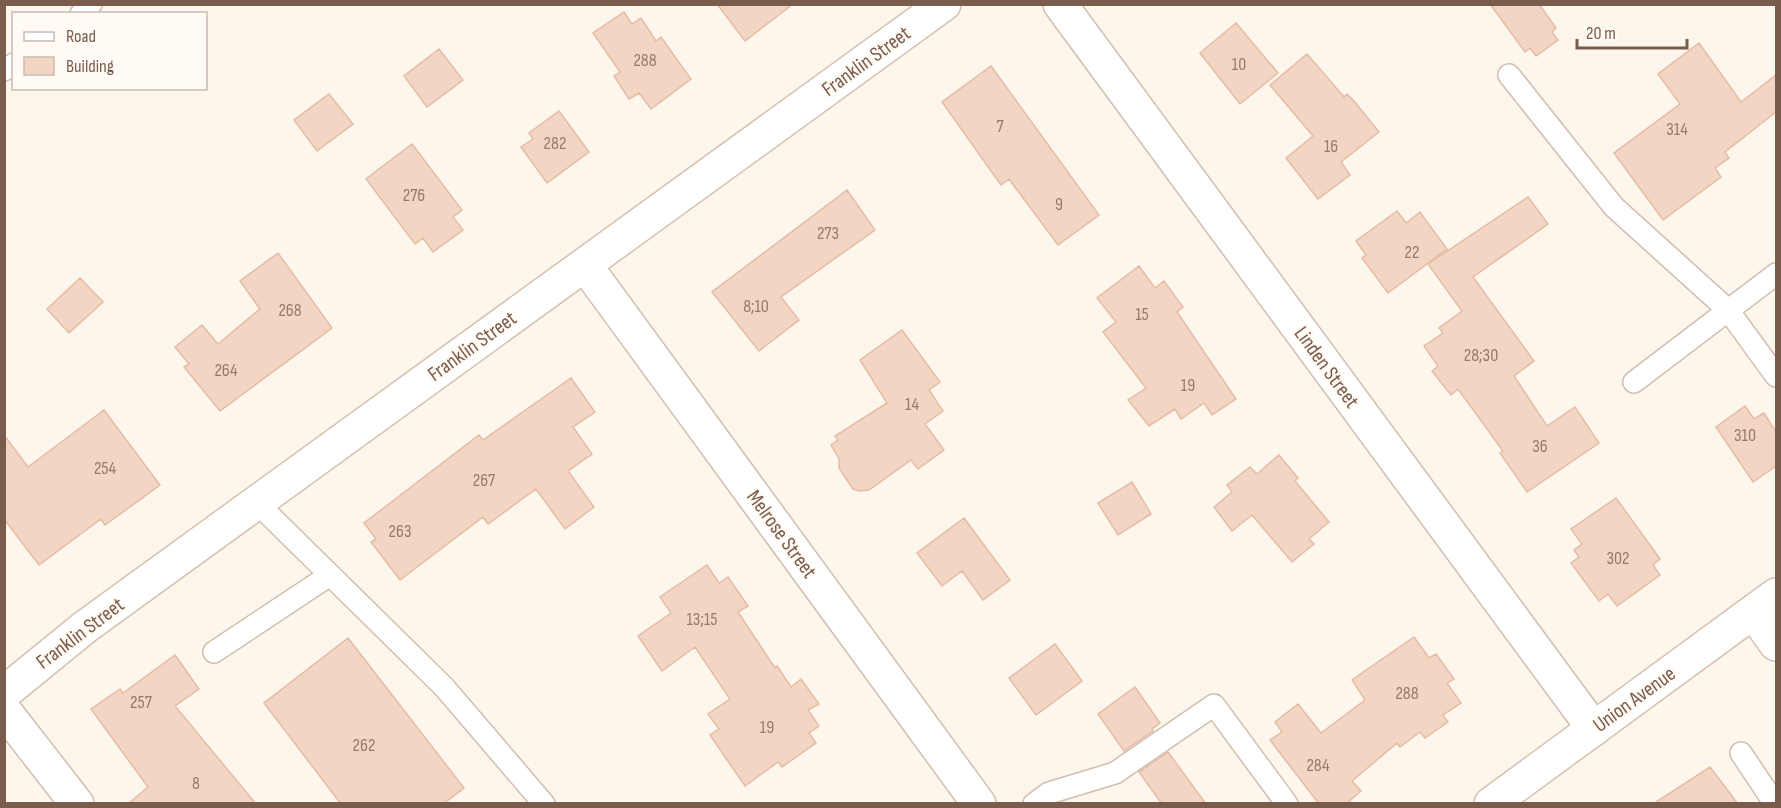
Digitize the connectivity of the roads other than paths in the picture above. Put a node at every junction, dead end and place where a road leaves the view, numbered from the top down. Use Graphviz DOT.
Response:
graph roads {
  1 [pos="944,4"];
  2 [pos="1060,4"];
  3 [pos="1509,75"];
  4 [pos="585,265"];
  5 [pos="1776,274"];
  6 [pos="1728,310"];
  7 [pos="1776,376"];
  8 [pos="1634,382"];
  9 [pos="256,502"];
  10 [pos="330,575"];
  11 [pos="1765,603"];
  12 [pos="1776,644"];
  13 [pos="214,651"];
  14 [pos="4,693"];
  15 [pos="4,711"];
  16 [pos="1594,729"];
  17 [pos="1741,753"];
  18 [pos="77,804"];
  19 [pos="544,804"];
  20 [pos="979,804"];
  21 [pos="1034,804"];
  22 [pos="1287,804"];
  23 [pos="1491,804"];
  24 [pos="1775,804"];
  1 -- 4 [label="street, Franklin Street"];
  2 -- 16 [label="street, Linden Street"];
  3 -- 6 [label="lane"];
  4 -- 9 [label="street, Franklin Street"];
  4 -- 20 [label="street, Melrose Street"];
  5 -- 6 [label="lane"];
  6 -- 7 [label="lane"];
  6 -- 8 [label="lane"];
  9 -- 10 [label="lane"];
  9 -- 14 [label="street, Franklin Street"];
  10 -- 13 [label="lane"];
  10 -- 19 [label="lane"];
  11 -- 12 [label="street"];
  11 -- 16 [label="street, Union Avenue"];
  15 -- 18 [label="street"];
  16 -- 23 [label="street, Union Avenue"];
  17 -- 24 [label="lane"];
  21 -- 22 [label="lane"];
}
